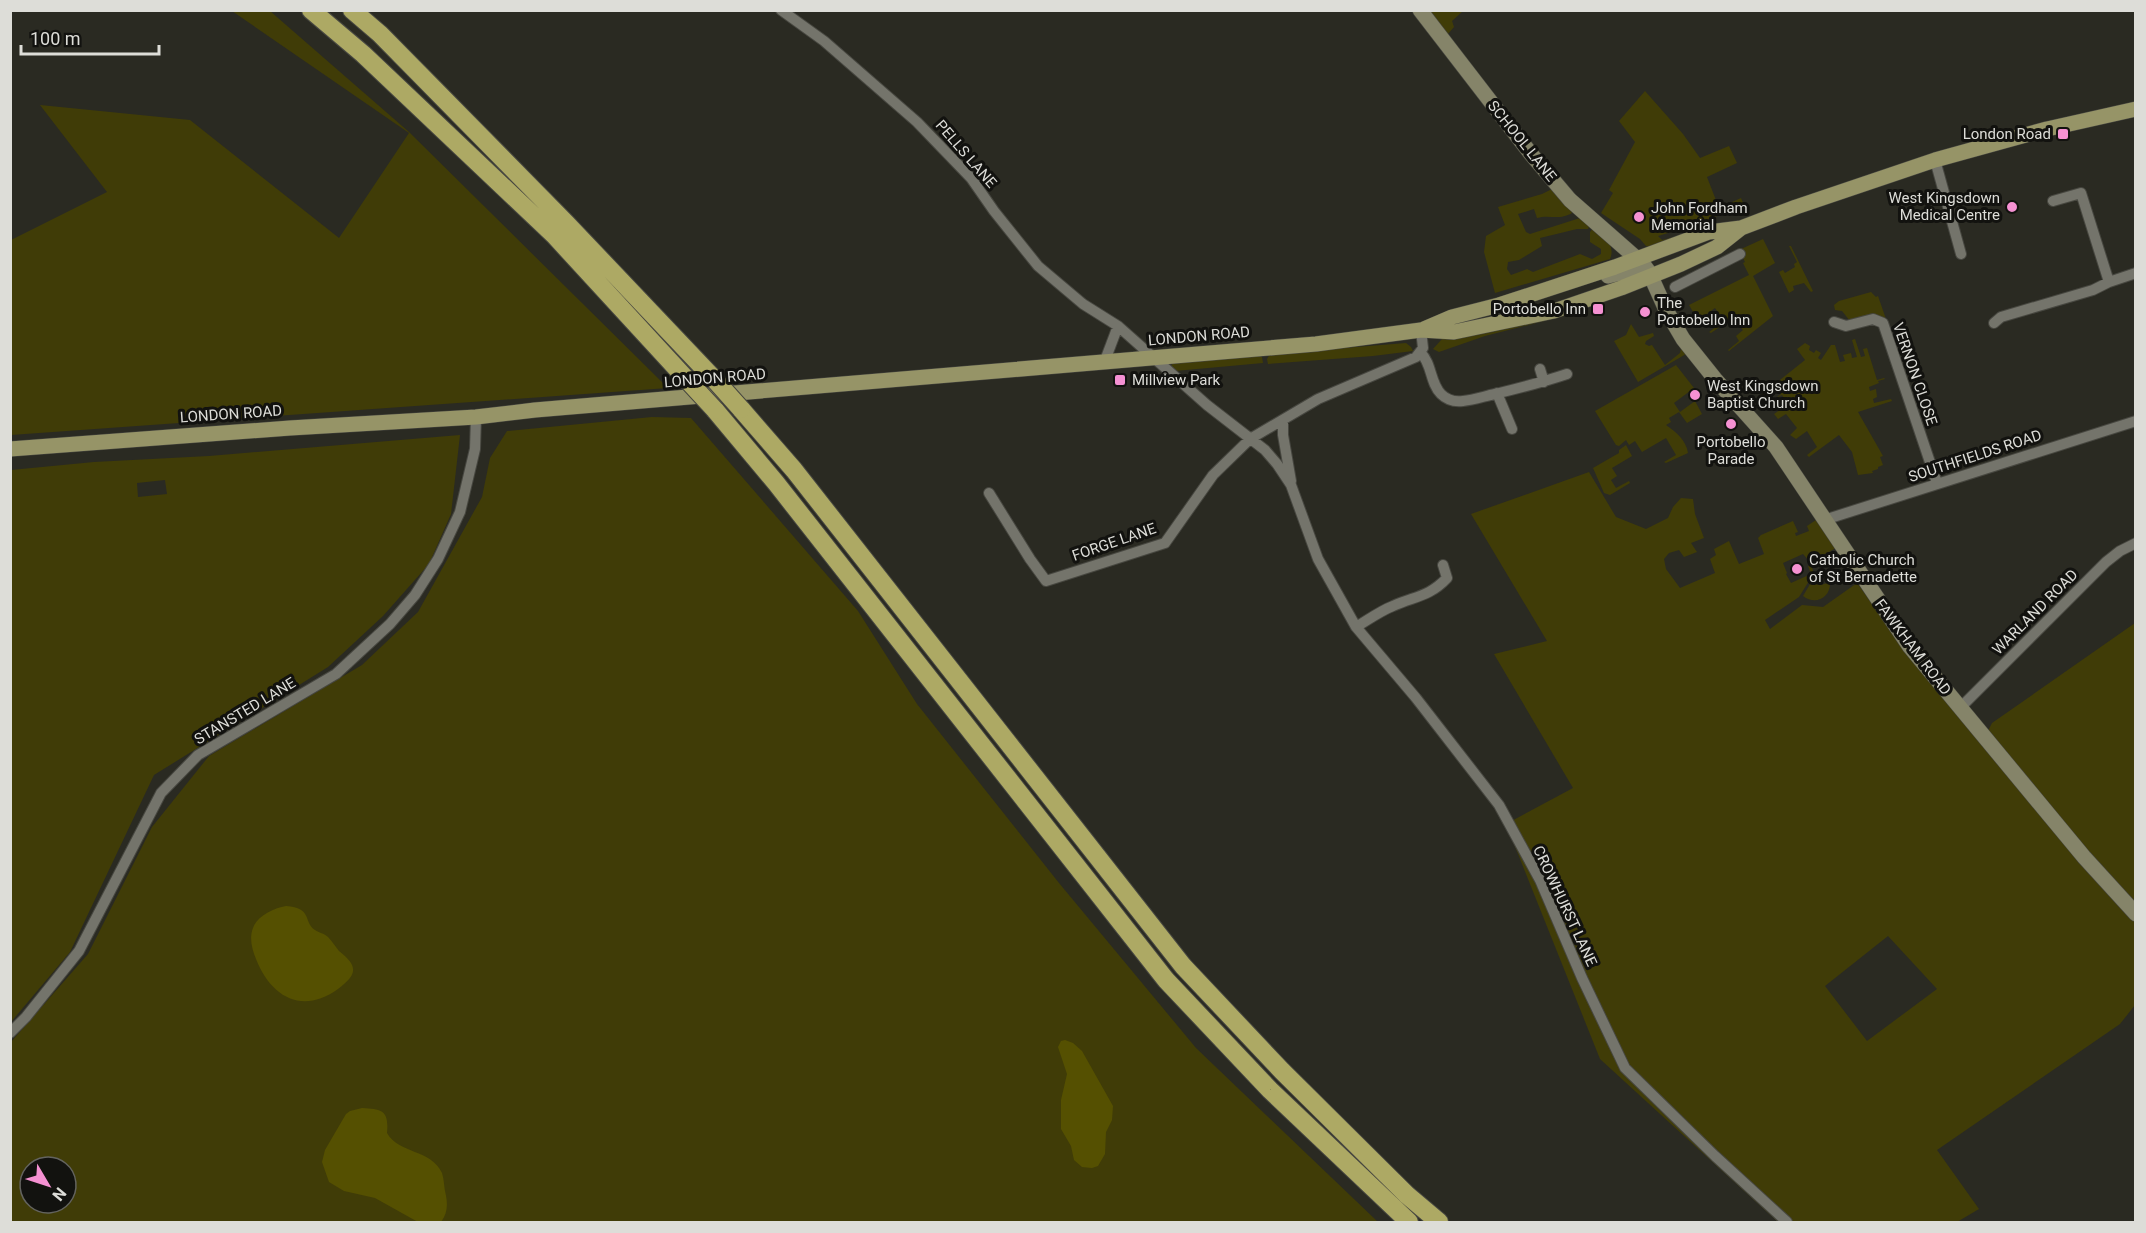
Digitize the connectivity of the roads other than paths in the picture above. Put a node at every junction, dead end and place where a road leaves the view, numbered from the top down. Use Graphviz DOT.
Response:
graph roads {
  1 [pos="311,10"];
  2 [pos="352,10"];
  3 [pos="781,10"];
  4 [pos="1420,10"];
  5 [pos="2136,109"];
  6 [pos="1935,160"];
  7 [pos="2053,201"];
  8 [pos="1720,240"];
  9 [pos="1961,254"];
  10 [pos="1645,268"];
  11 [pos="2136,273"];
  12 [pos="2109,282"];
  13 [pos="1675,287"];
  14 [pos="1834,322"];
  15 [pos="1994,323"];
  16 [pos="1118,326"];
  17 [pos="1421,330"];
  18 [pos="1421,353"];
  19 [pos="1154,358"];
  20 [pos="1104,363"];
  21 [pos="1540,369"];
  22 [pos="1567,374"];
  23 [pos="1544,382"];
  24 [pos="1497,393"];
  25 [pos="476,417"];
  26 [pos="1283,420"];
  27 [pos="2136,421"];
  28 [pos="1512,429"];
  29 [pos="1250,439"];
  30 [pos="10,449"];
  31 [pos="1937,483"];
  32 [pos="1291,485"];
  33 [pos="989,493"];
  34 [pos="1824,520"];
  35 [pos="2136,543"];
  36 [pos="1443,565"];
  37 [pos="1356,627"];
  38 [pos="1960,708"];
  39 [pos="2136,914"];
  40 [pos="10,1033"];
  41 [pos="1409,1222"];
  42 [pos="1439,1222"];
  43 [pos="1787,1222"];
  1 -- 41 [label="highway, bridge"];
  2 -- 42 [label="highway, bridge"];
  3 -- 16 [label="street, PELLS LANE"];
  4 -- 10 [label="street, SCHOOL LANE"];
  5 -- 6 [label="main road, LONDON ROAD"];
  6 -- 8 [label="main road, LONDON ROAD"];
  6 -- 9 [label="street"];
  7 -- 12 [label="street"];
  8 -- 10 [label="main road, LONDON ROAD"];
  8 -- 10 [label="main road, LONDON ROAD"];
  8 -- 13 [label="street"];
  10 -- 17 [label="main road, LONDON ROAD"];
  10 -- 17 [label="main road, LONDON ROAD"];
  10 -- 34 [label="street, FAWKHAM ROAD"];
  11 -- 12 [label="street"];
  12 -- 15 [label="street"];
  14 -- 31 [label="street, VERNON CLOSE"];
  16 -- 19 [label="street, PELLS LANE"];
  16 -- 20 [label="street"];
  17 -- 18 [label="street"];
  17 -- 19 [label="main road, LONDON ROAD"];
  18 -- 24 [label="street"];
  18 -- 26 [label="street, FORGE LANE"];
  19 -- 20 [label="main road, LONDON ROAD"];
  19 -- 29 [label="street, CROWHURST LANE"];
  20 -- 25 [label="main road, LONDON ROAD"];
  21 -- 23 [label="street"];
  22 -- 23 [label="street"];
  23 -- 24 [label="street"];
  24 -- 28 [label="street"];
  25 -- 30 [label="main road, LONDON ROAD"];
  25 -- 40 [label="street, STANSTED LANE"];
  26 -- 29 [label="street, FORGE LANE"];
  26 -- 32 [label="street, CROWHURST LANE"];
  27 -- 31 [label="street, SOUTHFIELDS ROAD"];
  29 -- 32 [label="street, CROWHURST LANE"];
  29 -- 33 [label="street, FORGE LANE"];
  31 -- 34 [label="street, SOUTHFIELDS ROAD"];
  32 -- 37 [label="street, CROWHURST LANE"];
  34 -- 38 [label="street, FAWKHAM ROAD"];
  35 -- 38 [label="street, WARLAND ROAD"];
  36 -- 37 [label="street"];
  37 -- 43 [label="street, CROWHURST LANE"];
  38 -- 39 [label="street, FAWKHAM ROAD"];
}
